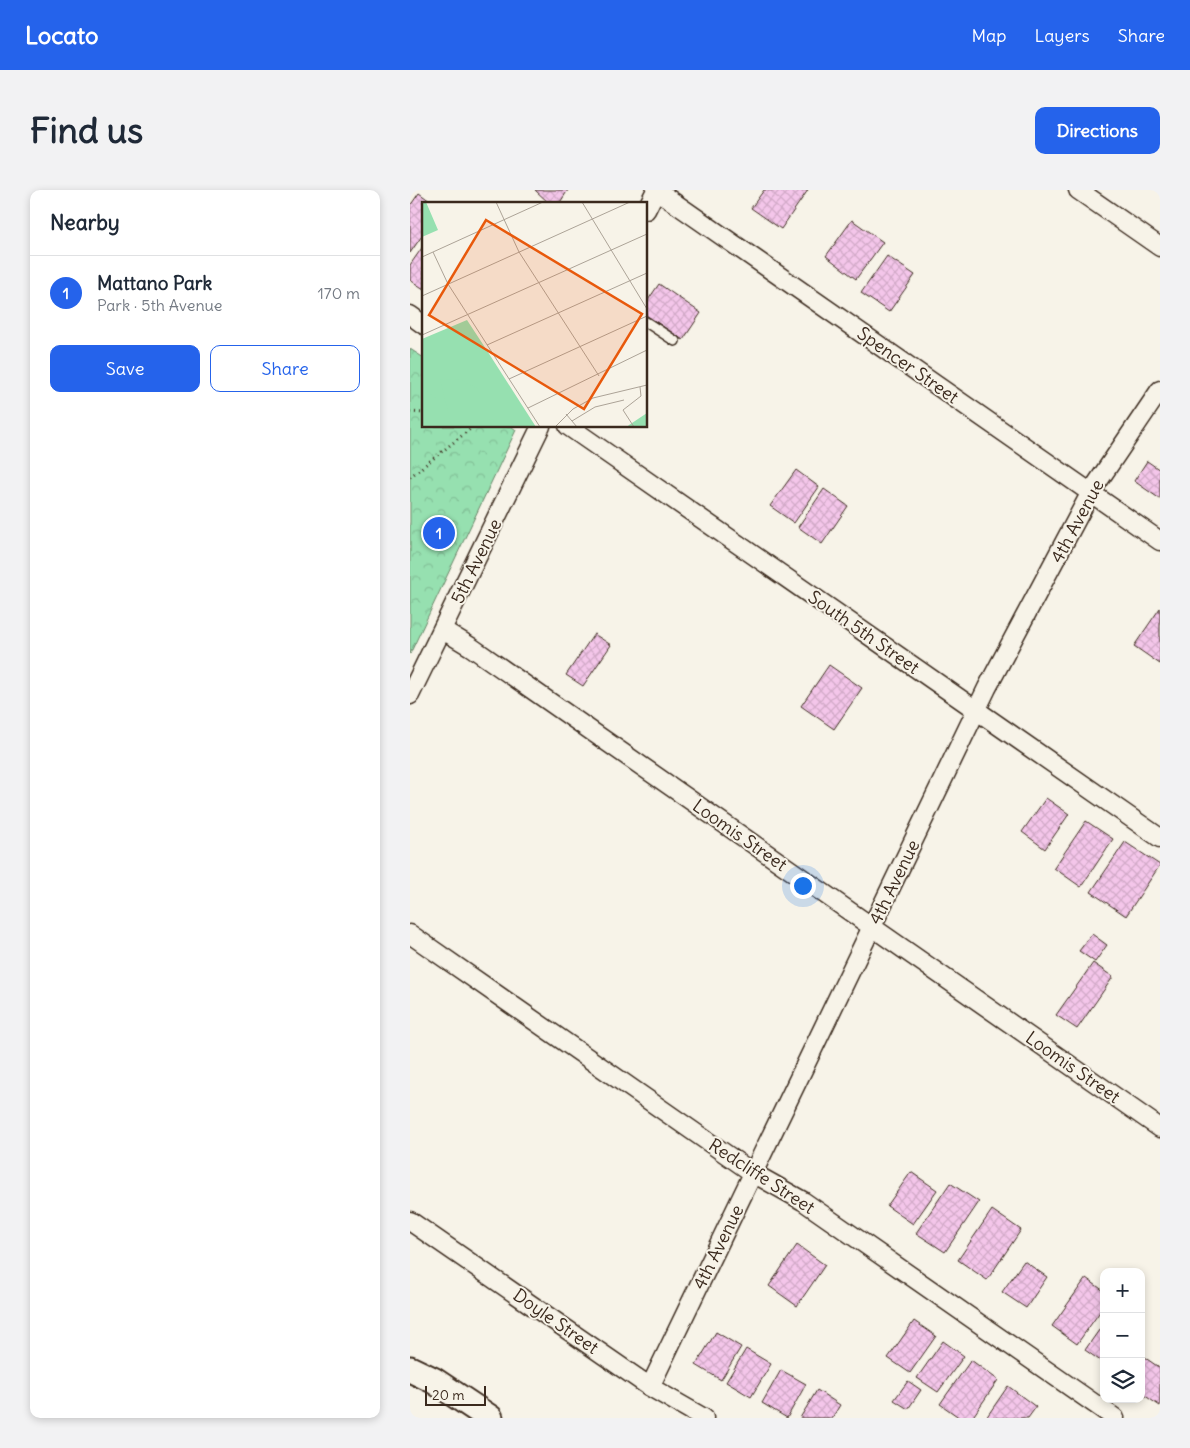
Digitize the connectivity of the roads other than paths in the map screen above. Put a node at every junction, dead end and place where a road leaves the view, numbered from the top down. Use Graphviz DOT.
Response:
graph roads {
  1 [pos="656,190"];
  2 [pos="1078,190"];
  3 [pos="648,206"];
  4 [pos="1160,246"];
  5 [pos="410,315"];
  6 [pos="648,323"];
  7 [pos="422,324"];
  8 [pos="675,342"];
  9 [pos="1160,390"];
  10 [pos="540,428"];
  11 [pos="571,428"];
  12 [pos="1091,492"];
  13 [pos="1160,541"];
  14 [pos="442,630"];
  15 [pos="410,695"];
  16 [pos="977,710"];
  17 [pos="1160,838"];
  18 [pos="872,927"];
  19 [pos="410,934"];
  20 [pos="1160,1128"];
  21 [pos="753,1173"];
  22 [pos="410,1221"];
  23 [pos="410,1369"];
  24 [pos="650,1387"];
  25 [pos="490,1418"];
  26 [pos="704,1418"];
  27 [pos="1115,1418"];
  1 -- 3 [label="street"];
  1 -- 12 [label="street, Spencer Street"];
  2 -- 4 [label="street"];
  5 -- 7 [label="street"];
  6 -- 8 [label="lane"];
  9 -- 12 [label="street, 4th Avenue"];
  10 -- 14 [label="street, 5th Avenue"];
  11 -- 16 [label="street, South 5th Street"];
  12 -- 13 [label="street, Spencer Street"];
  12 -- 16 [label="street, 4th Avenue"];
  14 -- 15 [label="street, 5th Avenue"];
  14 -- 18 [label="street, Loomis Street"];
  16 -- 17 [label="street, South 5th Street"];
  16 -- 18 [label="street, 4th Avenue"];
  18 -- 20 [label="street, Loomis Street"];
  18 -- 21 [label="street, 4th Avenue"];
  19 -- 21 [label="street, Redcliffe Street"];
  21 -- 24 [label="street, 4th Avenue"];
  21 -- 27 [label="street, Redcliffe Street"];
  22 -- 24 [label="street, Doyle Street"];
  23 -- 25 [label="street"];
  24 -- 26 [label="street, Doyle Street"];
}
